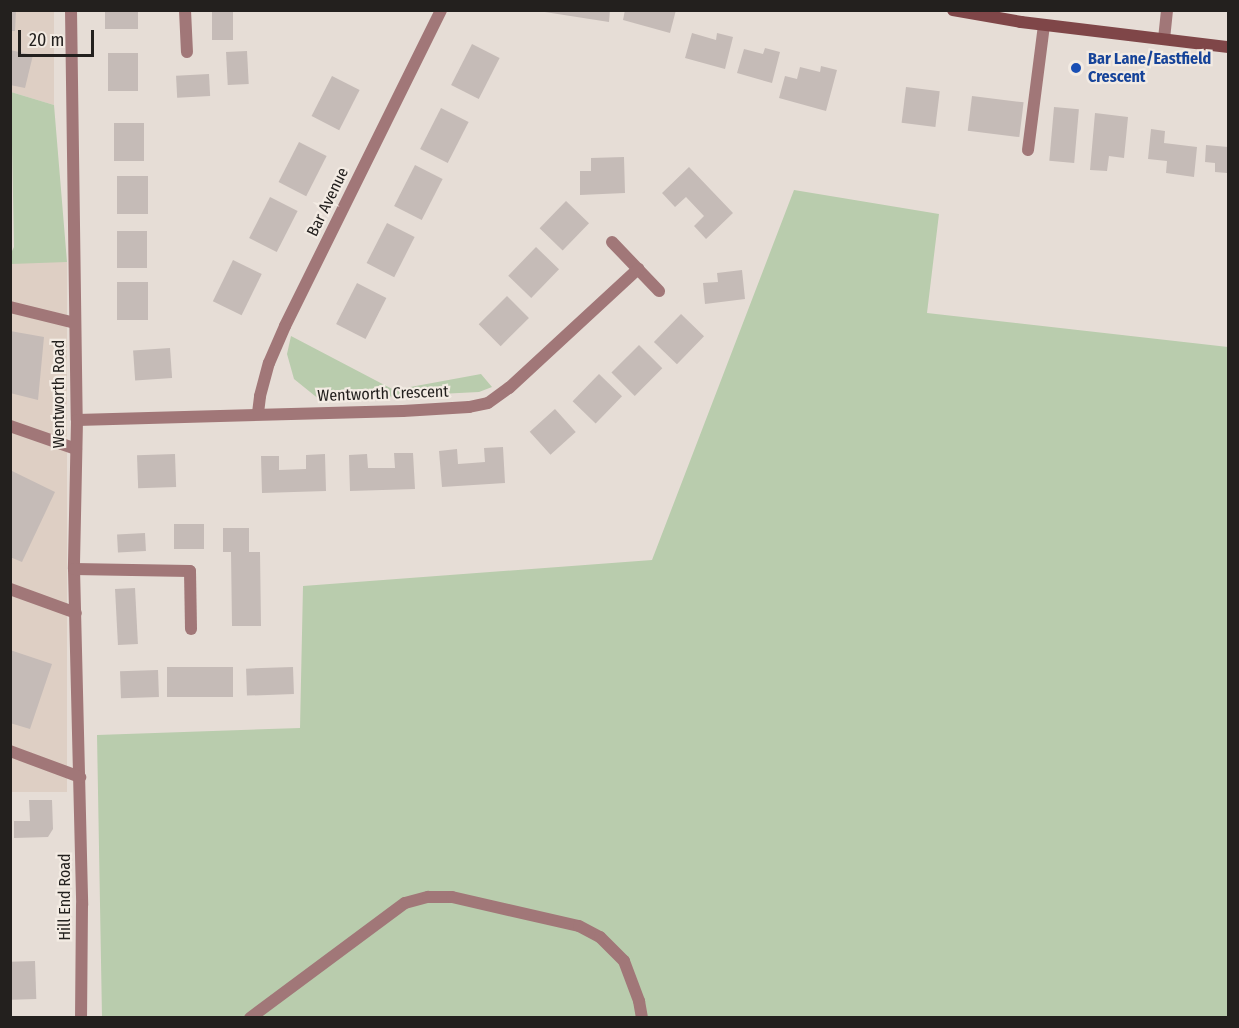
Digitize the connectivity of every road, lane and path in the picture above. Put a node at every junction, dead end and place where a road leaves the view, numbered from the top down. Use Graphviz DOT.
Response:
graph roads {
  1 [pos="71,10"];
  2 [pos="185,10"];
  3 [pos="441,10"];
  4 [pos="953,10"];
  5 [pos="1167,10"];
  6 [pos="1044,25"];
  7 [pos="1164,39"];
  8 [pos="1228,46"];
  9 [pos="187,52"];
  10 [pos="1028,150"];
  11 [pos="612,242"];
  12 [pos="638,269"];
  13 [pos="659,291"];
  14 [pos="10,307"];
  15 [pos="75,323"];
  16 [pos="258,413"];
  17 [pos="76,420"];
  18 [pos="10,426"];
  19 [pos="76,449"];
  20 [pos="75,569"];
  21 [pos="10,589"];
  22 [pos="76,613"];
  23 [pos="191,629"];
  24 [pos="10,751"];
  25 [pos="80,777"];
  26 [pos="81,1017"];
  27 [pos="250,1017"];
  28 [pos="642,1017"];
  1 -- 15 [label="street, Wentworth Road"];
  2 -- 9 [label="street"];
  3 -- 16 [label="street, Bar Avenue"];
  4 -- 6 [label="main road"];
  5 -- 7 [label="street"];
  6 -- 7 [label="main road"];
  6 -- 10 [label="street"];
  7 -- 8 [label="main road"];
  11 -- 12 [label="street"];
  12 -- 13 [label="street"];
  12 -- 16 [label="street, Wentworth Crescent"];
  14 -- 15 [label="street"];
  15 -- 17 [label="street, Wentworth Road"];
  16 -- 17 [label="street, Wentworth Crescent"];
  17 -- 19 [label="street, Wentworth Road"];
  18 -- 19 [label="street"];
  19 -- 20 [label="street, Wentworth Road"];
  20 -- 22 [label="street, Wentworth Road"];
  20 -- 23 [label="street"];
  21 -- 22 [label="street"];
  22 -- 25 [label="street, Wentworth Road"];
  24 -- 25 [label="street"];
  25 -- 26 [label="street, Hill End Road"];
  27 -- 28 [label="street"];
}
